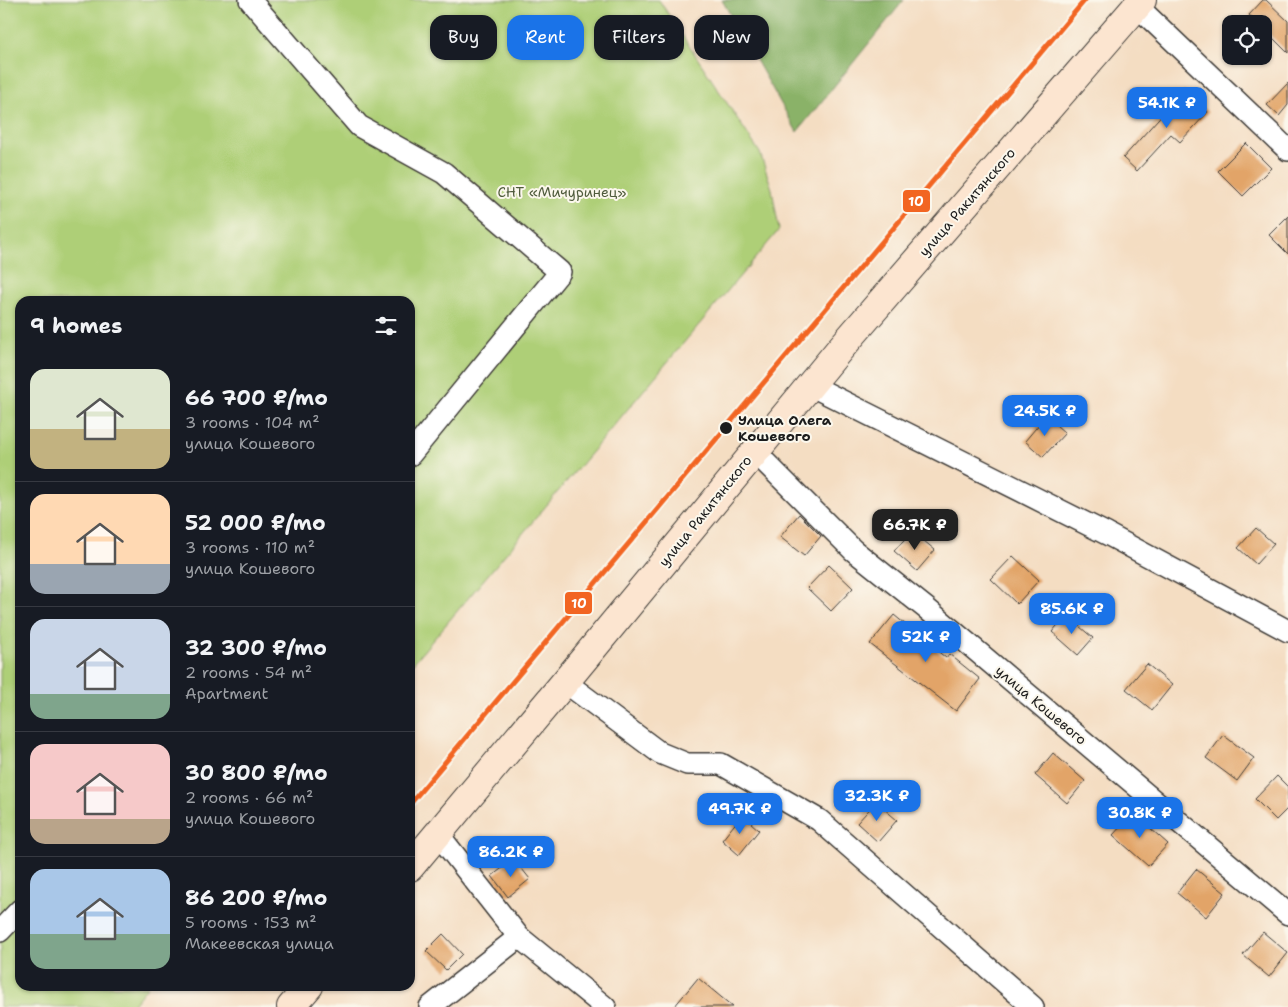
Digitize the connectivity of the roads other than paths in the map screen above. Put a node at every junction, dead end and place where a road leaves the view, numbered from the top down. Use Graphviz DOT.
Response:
graph roads {
  1 [pos="250,0"];
  2 [pos="1140,3"];
  3 [pos="1288,150"];
  4 [pos="812,386"];
  5 [pos="415,449"];
  6 [pos="754,450"];
  7 [pos="1288,631"];
  8 [pos="565,682"];
  9 [pos="438,834"];
  10 [pos="415,861"];
  11 [pos="1288,914"];
  12 [pos="15,915"];
  13 [pos="0,931"];
  14 [pos="519,937"];
  15 [pos="305,991"];
  16 [pos="291,1007"];
  17 [pos="430,1007"];
  18 [pos="605,1007"];
  19 [pos="1033,1007"];
  1 -- 5 [label="street"];
  2 -- 3 [label="street"];
  2 -- 4 [label="main road, улица Ракитянского"];
  4 -- 6 [label="main road, улица Ракитянского"];
  4 -- 7 [label="street"];
  6 -- 8 [label="main road, улица Ракитянского"];
  6 -- 11 [label="street, улица Кошевого"];
  8 -- 9 [label="main road, улица Ракитянского"];
  8 -- 19 [label="street"];
  9 -- 10 [label="main road, улица Ракитянского"];
  9 -- 14 [label="street"];
  12 -- 13 [label="street"];
  14 -- 17 [label="street"];
  14 -- 18 [label="street"];
  15 -- 16 [label="main road"];
}
